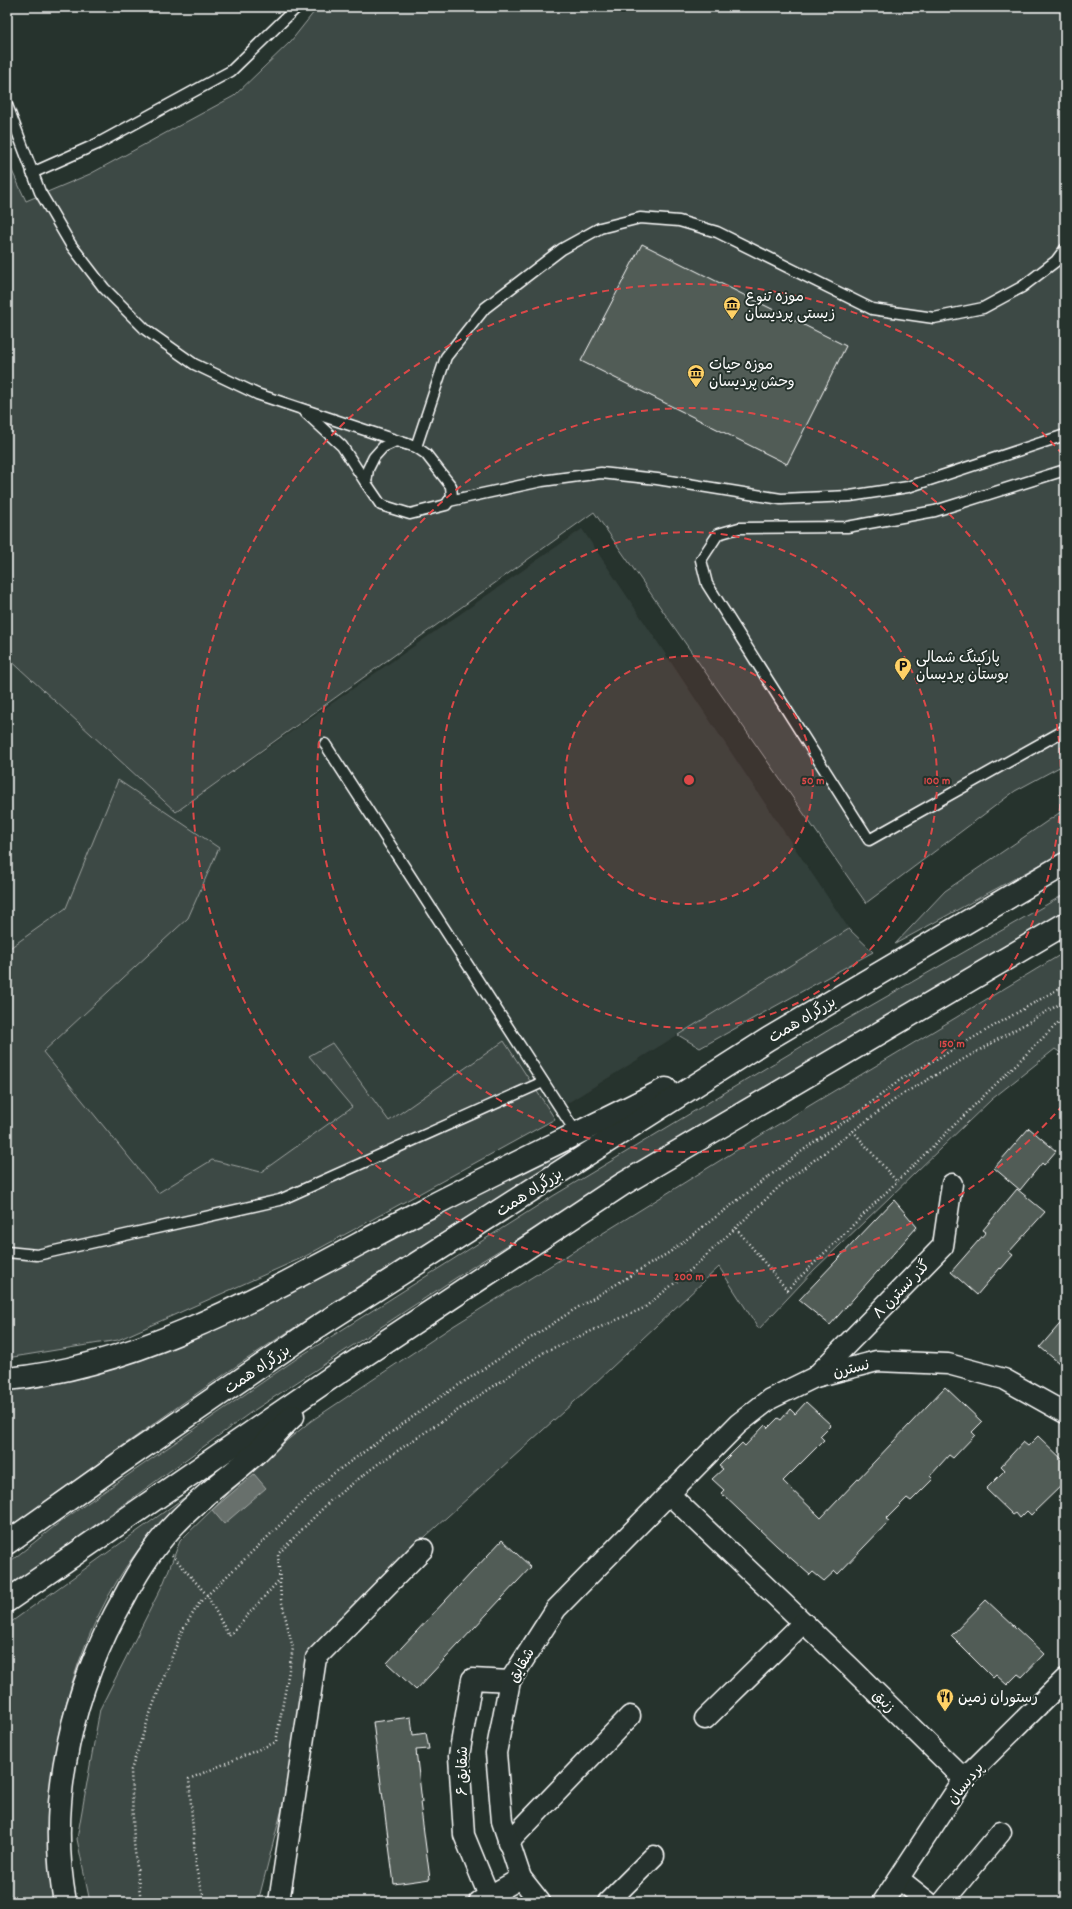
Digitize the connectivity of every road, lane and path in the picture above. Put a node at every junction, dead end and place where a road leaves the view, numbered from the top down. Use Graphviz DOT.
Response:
graph roads {
  1 [pos="297,7"];
  2 [pos="7,105"];
  3 [pos="32,173"];
  4 [pos="1065,249"];
  5 [pos="303,410"];
  6 [pos="1065,435"];
  7 [pos="411,445"];
  8 [pos="1065,470"];
  9 [pos="366,483"];
  10 [pos="449,501"];
  11 [pos="1065,730"];
  12 [pos="325,744"];
  13 [pos="1065,864"];
  14 [pos="1065,924"];
  15 [pos="1065,985"];
  16 [pos="1065,1001"];
  17 [pos="1065,1016"];
  18 [pos="768,1039"];
  19 [pos="543,1082"];
  20 [pos="853,1131"];
  21 [pos="577,1134"];
  22 [pos="897,1182"];
  23 [pos="952,1184"];
  24 [pos="736,1228"];
  25 [pos="7,1252"];
  26 [pos="815,1376"];
  27 [pos="332,1377"];
  28 [pos="7,1379"];
  29 [pos="1064,1410"];
  30 [pos="669,1494"];
  31 [pos="7,1543"];
  32 [pos="423,1549"];
  33 [pos="168,1550"];
  34 [pos="280,1579"];
  35 [pos="207,1595"];
  36 [pos="9,1599"];
  37 [pos="803,1623"];
  38 [pos="1065,1679"];
  39 [pos="510,1681"];
  40 [pos="630,1716"];
  41 [pos="705,1719"];
  42 [pos="964,1780"];
  43 [pos="1002,1832"];
  44 [pos="508,1843"];
  45 [pos="654,1856"];
  46 [pos="521,1878"];
  47 [pos="899,1879"];
  48 [pos="484,1899"];
  49 [pos="65,1902"];
  50 [pos="141,1902"];
  51 [pos="205,1902"];
  52 [pos="279,1902"];
  53 [pos="540,1902"];
  54 [pos="608,1902"];
  55 [pos="883,1902"];
  56 [pos="928,1902"];
  57 [pos="943,1902"];
  1 -- 3 [label="lane"];
  2 -- 3 [label="lane"];
  3 -- 5 [label="lane"];
  4 -- 7 [label="lane"];
  5 -- 7 [label="lane"];
  5 -- 9 [label="lane"];
  6 -- 10 [label="lane"];
  7 -- 9 [label="lane"];
  7 -- 10 [label="lane"];
  8 -- 11 [label="lane"];
  9 -- 10 [label="lane"];
  12 -- 19 [label="lane"];
  13 -- 18 [label="highway, بزرگراه همت"];
  14 -- 27 [label="highway"];
  15 -- 35 [label="path"];
  16 -- 20 [label="path"];
  17 -- 22 [label="path"];
  18 -- 21 [label="highway"];
  18 -- 31 [label="highway, بزرگراه همت"];
  19 -- 21 [label="lane"];
  19 -- 25 [label="lane"];
  20 -- 22 [label="path"];
  20 -- 24 [label="path"];
  21 -- 28 [label="highway"];
  22 -- 24 [label="path"];
  23 -- 26 [label="street, گذر نسترن ۸"];
  24 -- 34 [label="path"];
  26 -- 29 [label="street, نسترن"];
  26 -- 30 [label="street, نسترن"];
  27 -- 36 [label="highway"];
  27 -- 49 [label="highway"];
  30 -- 37 [label="street, زنبق"];
  30 -- 39 [label="street, شقایق"];
  32 -- 52 [label="street"];
  33 -- 35 [label="path"];
  34 -- 35 [label="path"];
  34 -- 51 [label="path"];
  35 -- 50 [label="path"];
  37 -- 41 [label="street"];
  37 -- 42 [label="street, زنبق"];
  38 -- 42 [label="street, پردیسان"];
  39 -- 44 [label="street, شقایق"];
  39 -- 48 [label="street, شقایق ۶"];
  40 -- 44 [label="street"];
  42 -- 47 [label="street, پردیسان"];
  43 -- 57 [label="street"];
  44 -- 46 [label="street, شقایق"];
  45 -- 54 [label="street"];
  46 -- 48 [label="street"];
  46 -- 53 [label="street, شقایق"];
  47 -- 55 [label="street, پردیسان"];
  47 -- 56 [label="street"];
}
